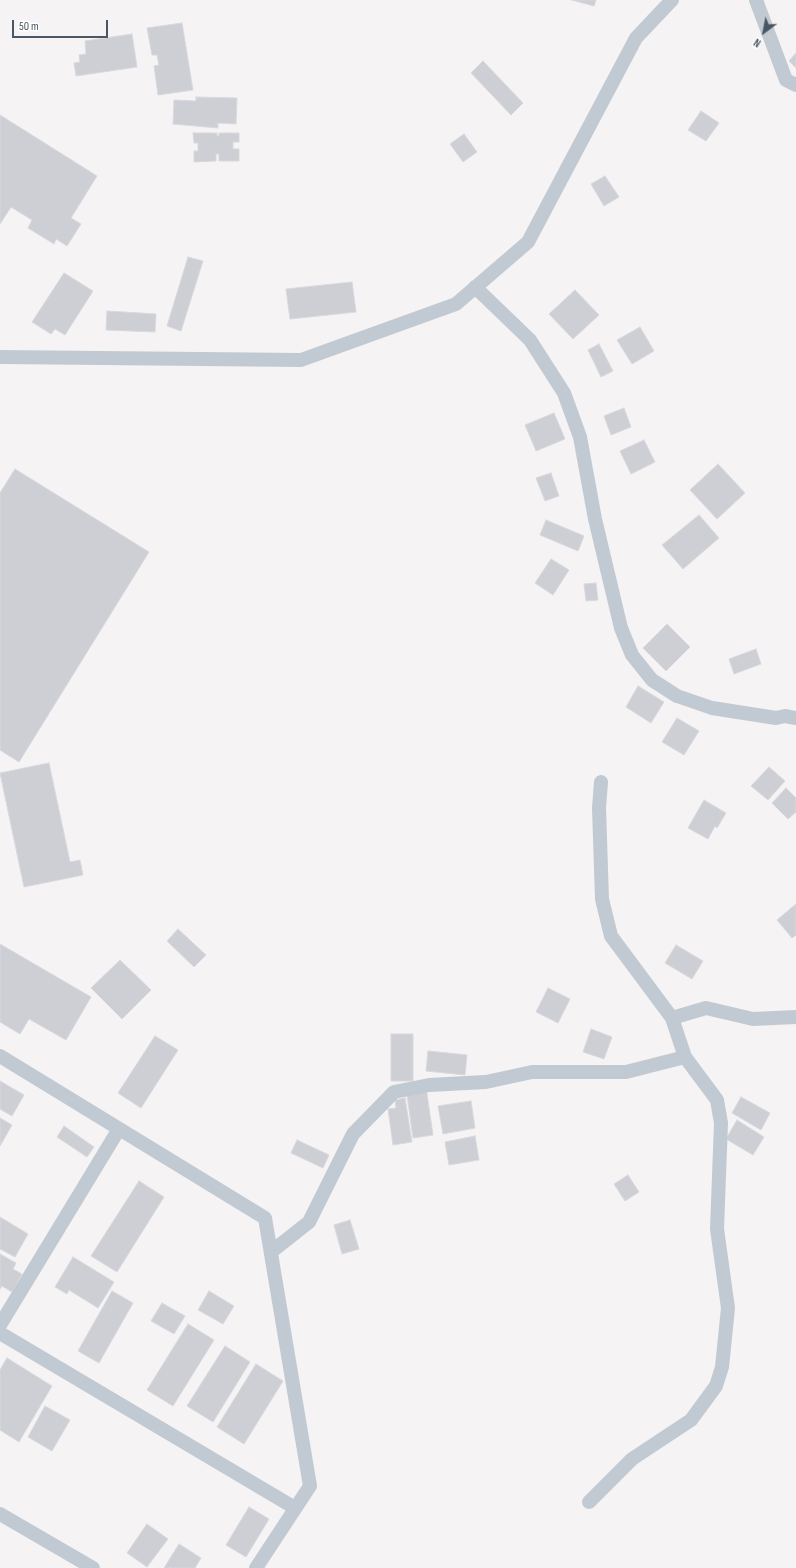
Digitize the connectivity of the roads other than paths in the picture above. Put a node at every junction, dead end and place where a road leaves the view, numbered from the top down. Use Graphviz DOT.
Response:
graph roads {
  1 [pos="672,0"];
  2 [pos="756,0"];
  3 [pos="796,85"];
  4 [pos="475,287"];
  5 [pos="0,356"];
  6 [pos="796,718"];
  7 [pos="601,782"];
  8 [pos="796,1017"];
  9 [pos="672,1018"];
  10 [pos="0,1056"];
  11 [pos="685,1057"];
  12 [pos="119,1129"];
  13 [pos="271,1252"];
  14 [pos="0,1325"];
  15 [pos="0,1333"];
  16 [pos="589,1502"];
  17 [pos="295,1508"];
  18 [pos="0,1514"];
  19 [pos="93,1568"];
  20 [pos="256,1568"];
  1 -- 4 [label="street"];
  2 -- 3 [label="street"];
  4 -- 5 [label="street"];
  4 -- 6 [label="street"];
  7 -- 9 [label="street"];
  8 -- 9 [label="street"];
  9 -- 11 [label="street"];
  10 -- 12 [label="street"];
  11 -- 13 [label="street"];
  11 -- 16 [label="street"];
  12 -- 13 [label="street"];
  12 -- 14 [label="street"];
  13 -- 17 [label="street"];
  15 -- 17 [label="street"];
  17 -- 20 [label="street"];
  18 -- 19 [label="street"];
}
